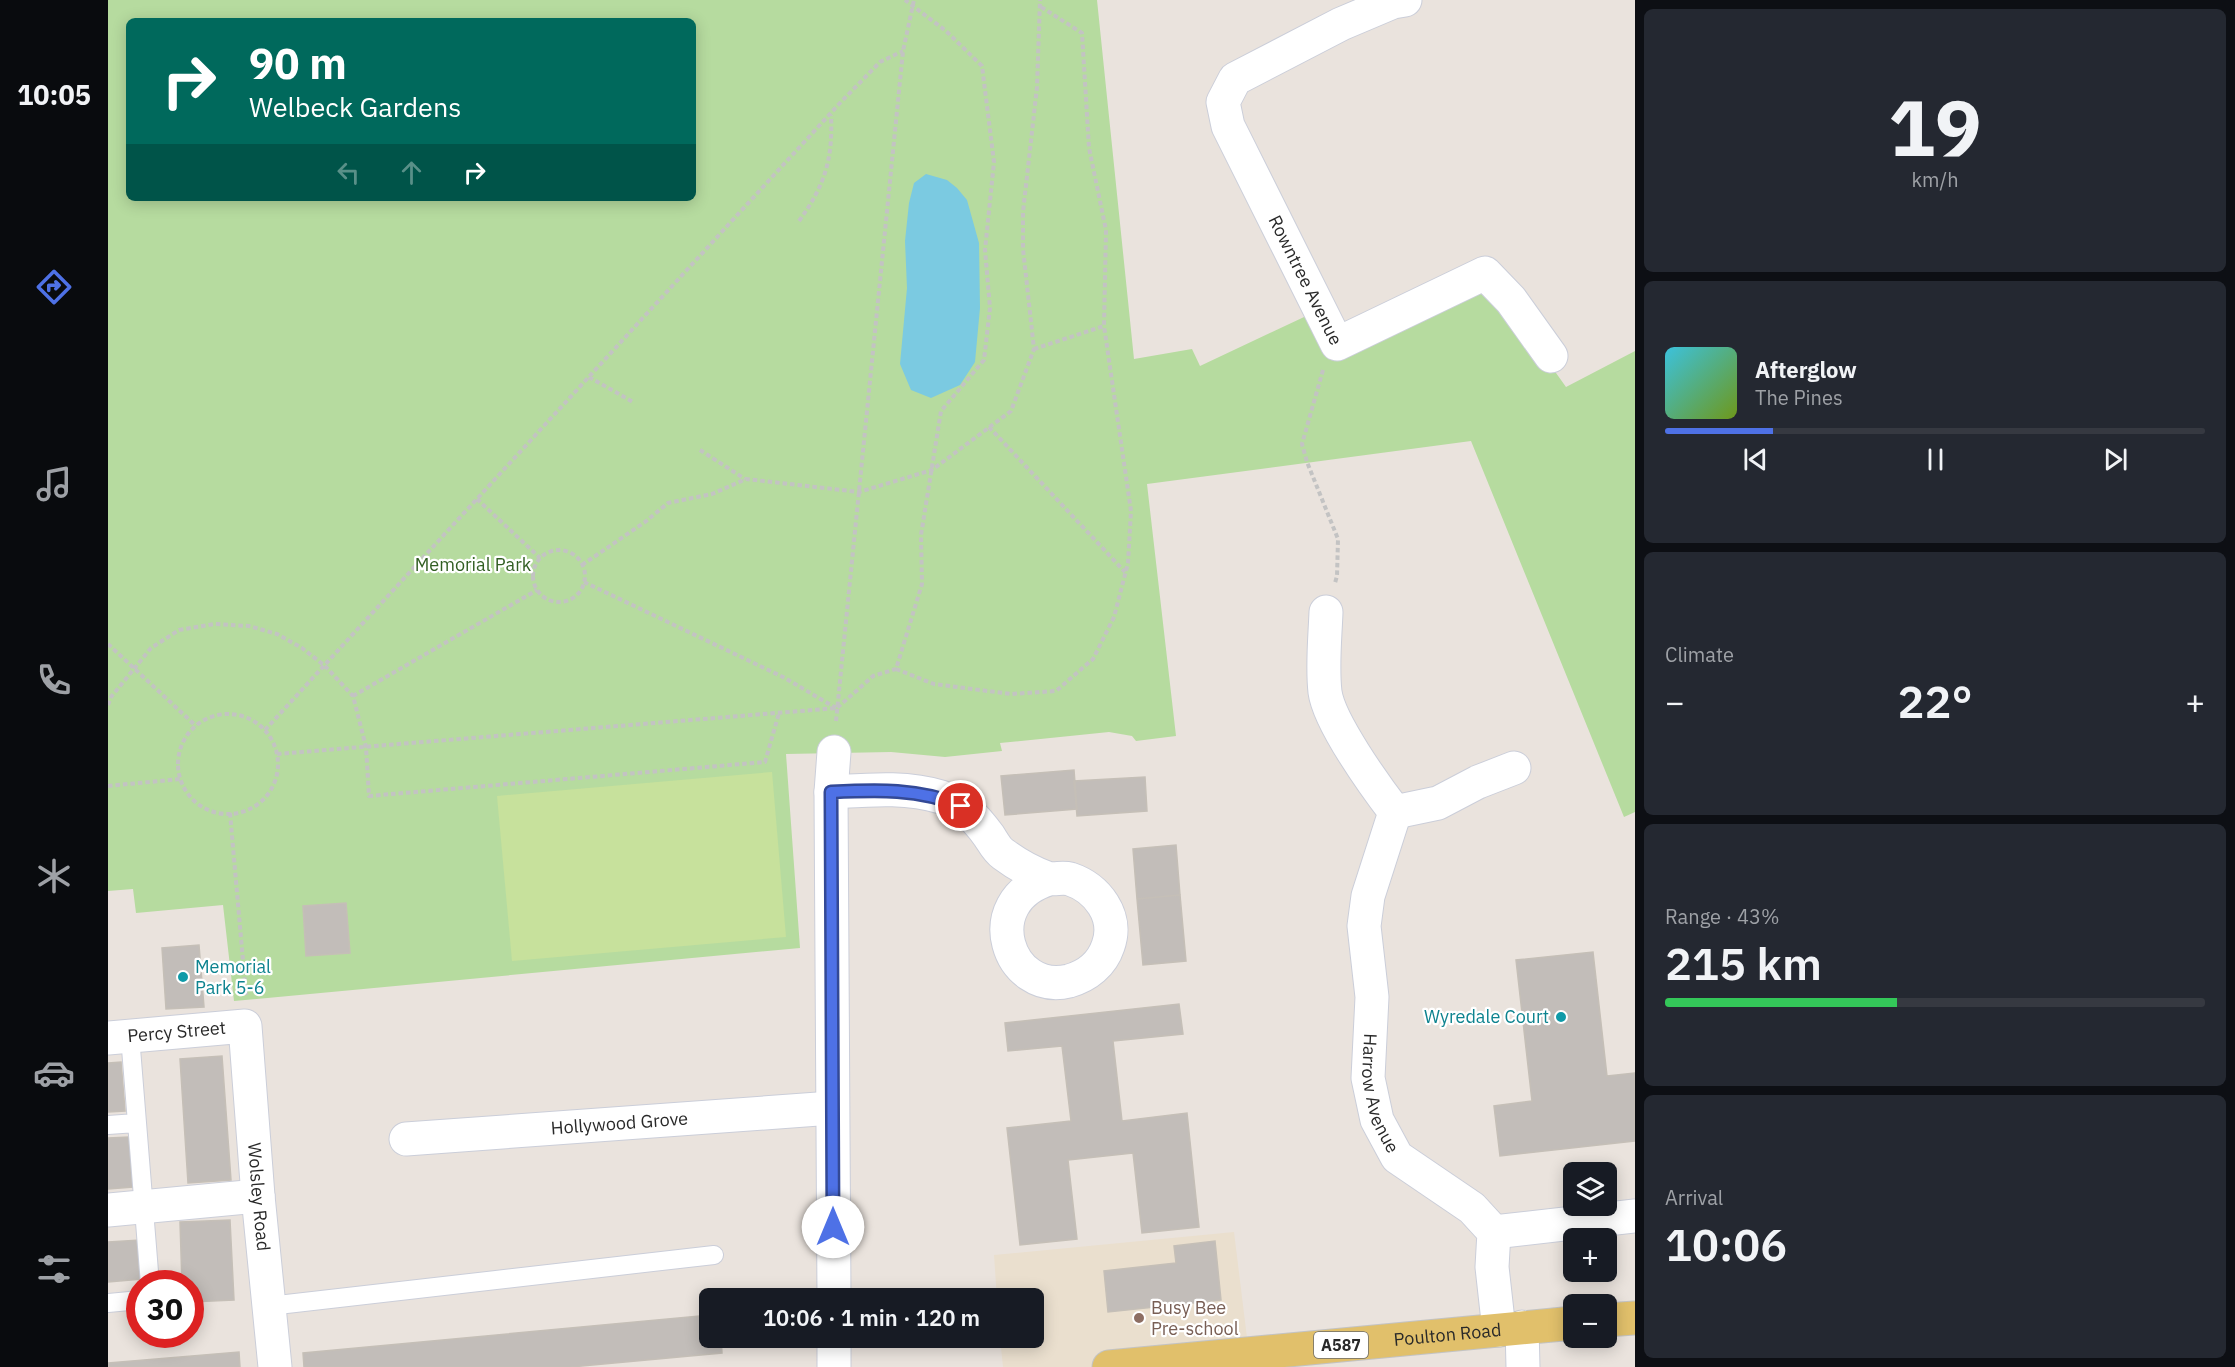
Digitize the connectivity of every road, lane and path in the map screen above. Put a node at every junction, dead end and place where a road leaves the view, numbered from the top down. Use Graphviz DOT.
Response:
graph roads {
  1 [pos="905,0"];
  2 [pos="914,0"];
  3 [pos="1041,0"];
  4 [pos="1405,0"];
  5 [pos="913,7"];
  6 [pos="1040,7"];
  7 [pos="1335,12"];
  8 [pos="903,51"];
  9 [pos="831,114"];
  10 [pos="799,221"];
  11 [pos="1104,326"];
  12 [pos="1337,344"];
  13 [pos="1034,349"];
  14 [pos="1551,356"];
  15 [pos="589,377"];
  16 [pos="633,402"];
  17 [pos="988,427"];
  18 [pos="700,450"];
  19 [pos="932,470"];
  20 [pos="746,479"];
  21 [pos="859,492"];
  22 [pos="477,500"];
  23 [pos="540,558"];
  24 [pos="582,565"];
  25 [pos="1125,573"];
  26 [pos="584,582"];
  27 [pos="537,590"];
  28 [pos="1326,612"];
  29 [pos="108,644"];
  30 [pos="325,666"];
  31 [pos="134,668"];
  32 [pos="896,669"];
  33 [pos="353,696"];
  34 [pos="108,705"];
  35 [pos="837,708"];
  36 [pos="778,713"];
  37 [pos="196,726"];
  38 [pos="266,730"];
  39 [pos="366,747"];
  40 [pos="834,752"];
  41 [pos="277,754"];
  42 [pos="1514,768"];
  43 [pos="180,779"];
  44 [pos="108,786"];
  45 [pos="831,792"];
  46 [pos="1395,812"];
  47 [pos="230,813"];
  48 [pos="1048,879"];
  49 [pos="245,1026"];
  50 [pos="114,1035"];
  51 [pos="832,1108"];
  52 [pos="136,1123"];
  53 [pos="108,1125"];
  54 [pos="406,1138"];
  55 [pos="258,1196"];
  56 [pos="144,1208"];
  57 [pos="108,1210"];
  58 [pos="1635,1216"];
  59 [pos="1494,1232"];
  60 [pos="714,1255"];
  61 [pos="149,1270"];
  62 [pos="834,1288"];
  63 [pos="126,1301"];
  64 [pos="108,1303"];
  65 [pos="269,1306"];
  66 [pos="1635,1318"];
  67 [pos="1617,1319"];
  68 [pos="1563,1324"];
  69 [pos="1510,1329"];
  70 [pos="834,1348"];
  71 [pos="1179,1364"];
  72 [pos="275,1367"];
  73 [pos="834,1367"];
  74 [pos="1109,1367"];
  75 [pos="1523,1367"];
  1 -- 5 [label="path"];
  2 -- 5 [label="path"];
  3 -- 6 [label="path"];
  4 -- 7 [label="street, Rowntree Avenue"];
  5 -- 8 [label="path"];
  5 -- 19 [label="path"];
  6 -- 11 [label="path"];
  6 -- 13 [label="path"];
  7 -- 12 [label="street, Rowntree Avenue"];
  8 -- 9 [label="path"];
  8 -- 21 [label="path"];
  9 -- 10 [label="path"];
  9 -- 15 [label="path"];
  11 -- 13 [label="path"];
  11 -- 25 [label="path"];
  12 -- 14 [label="street, Rowntree Avenue"];
  12 -- 28 [label="path"];
  13 -- 17 [label="path"];
  15 -- 16 [label="path"];
  15 -- 22 [label="path"];
  17 -- 19 [label="path"];
  17 -- 25 [label="path"];
  18 -- 20 [label="path"];
  19 -- 21 [label="path"];
  19 -- 32 [label="path"];
  20 -- 21 [label="path"];
  20 -- 24 [label="path"];
  21 -- 35 [label="path"];
  22 -- 23 [label="path"];
  22 -- 30 [label="path"];
  23 -- 24 [label="path"];
  23 -- 27 [label="path"];
  24 -- 26 [label="path"];
  25 -- 32 [label="path"];
  26 -- 27 [label="path"];
  26 -- 35 [label="path"];
  27 -- 33 [label="path"];
  28 -- 46 [label="street"];
  29 -- 31 [label="path"];
  30 -- 31 [label="path"];
  30 -- 33 [label="path"];
  30 -- 38 [label="path"];
  31 -- 34 [label="path"];
  31 -- 37 [label="path"];
  32 -- 35 [label="path"];
  33 -- 39 [label="path"];
  35 -- 36 [label="path"];
  35 -- 40 [label="path"];
  36 -- 39 [label="path"];
  36 -- 39 [label="path"];
  37 -- 38 [label="path"];
  37 -- 43 [label="path"];
  38 -- 41 [label="path"];
  39 -- 41 [label="path"];
  40 -- 45 [label="street"];
  41 -- 47 [label="path"];
  42 -- 46 [label="street"];
  43 -- 44 [label="path"];
  43 -- 47 [label="path"];
  45 -- 48 [label="street"];
  45 -- 51 [label="street"];
  46 -- 59 [label="street, Harrow Avenue"];
  47 -- 49 [label="path"];
  49 -- 50 [label="street, Percy Street"];
  49 -- 55 [label="street, Wolsley Road"];
  50 -- 52 [label="lane"];
  51 -- 54 [label="street, Hollywood Grove"];
  51 -- 62 [label="street"];
  52 -- 53 [label="lane"];
  52 -- 56 [label="lane"];
  55 -- 56 [label="street"];
  55 -- 65 [label="street, Wolsley Road"];
  56 -- 57 [label="street"];
  56 -- 61 [label="lane"];
  58 -- 59 [label="street"];
  59 -- 69 [label="street"];
  60 -- 65 [label="lane"];
  63 -- 64 [label="lane"];
  65 -- 72 [label="street, Wolsley Road"];
  66 -- 67 [label="main road"];
  68 -- 69 [label="main road, Poulton Road / A587"];
  69 -- 71 [label="main road, Poulton Road / A587"];
  69 -- 75 [label="street"];
  70 -- 73 [label="street"];
  71 -- 74 [label="main road, Poulton Road / A587"];
}
